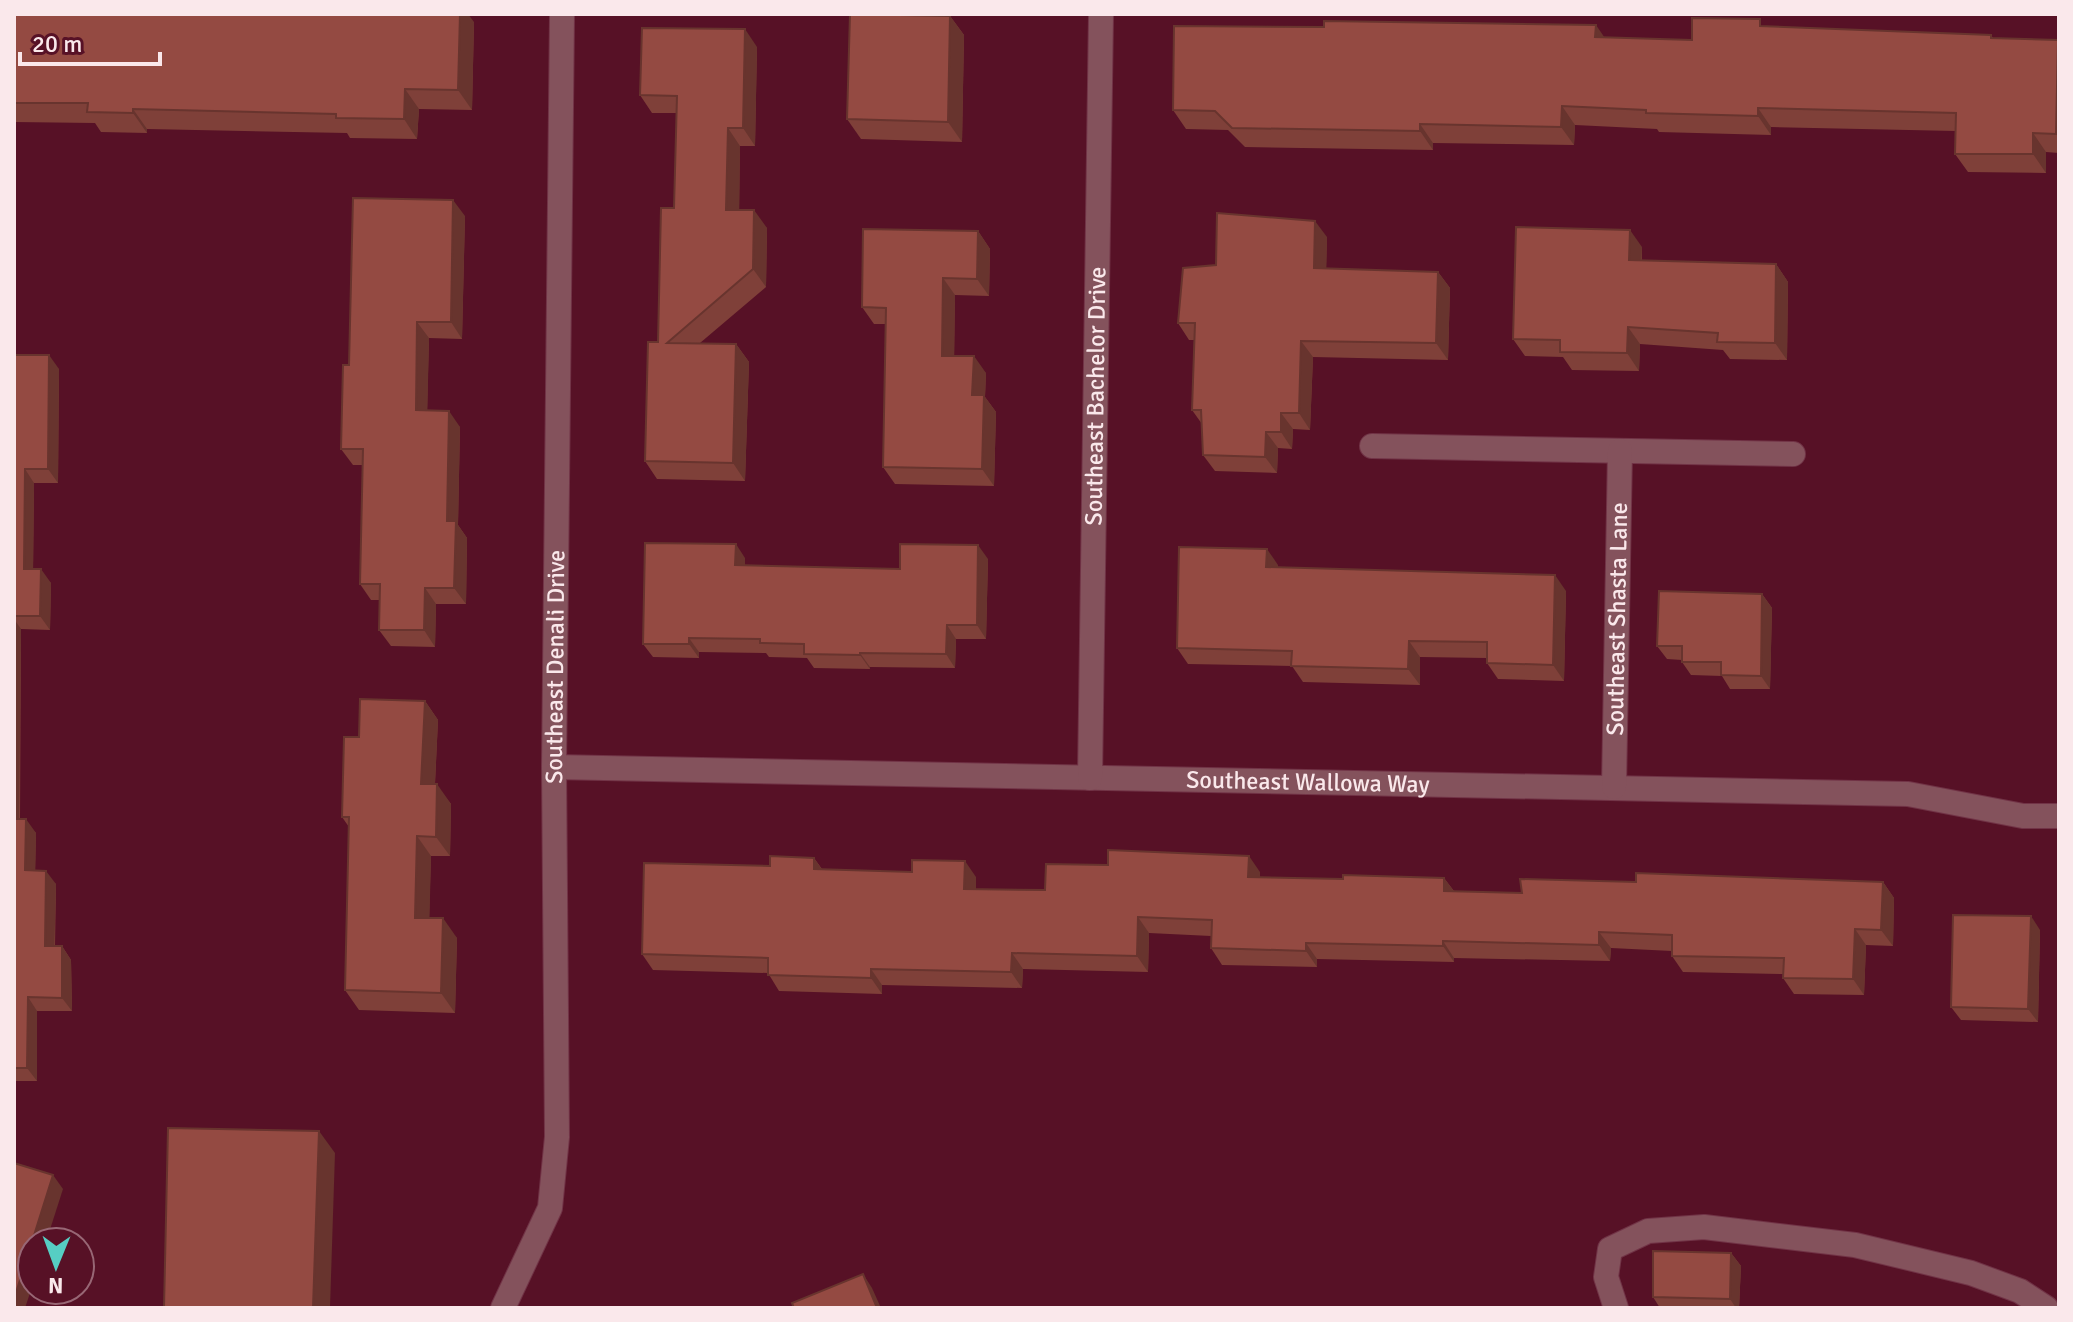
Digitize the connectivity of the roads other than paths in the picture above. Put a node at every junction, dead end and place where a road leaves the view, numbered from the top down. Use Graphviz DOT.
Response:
graph roads {
  1 [pos="562,14"];
  2 [pos="1101,14"];
  3 [pos="1372,446"];
  4 [pos="1620,451"];
  5 [pos="1793,454"];
  6 [pos="554,767"];
  7 [pos="1090,778"];
  8 [pos="1614,787"];
  9 [pos="2059,816"];
  10 [pos="503,1308"];
  11 [pos="1616,1308"];
  12 [pos="2046,1308"];
  1 -- 6 [label="street, Southeast Denali Drive"];
  2 -- 7 [label="street, Southeast Bachelor Drive"];
  3 -- 4 [label="street"];
  4 -- 5 [label="street"];
  4 -- 8 [label="street, Southeast Shasta Lane"];
  6 -- 7 [label="street, Southeast Wallowa Way"];
  6 -- 10 [label="street, Southeast Denali Drive"];
  7 -- 8 [label="street, Southeast Wallowa Way"];
  8 -- 9 [label="street, Southeast Wallowa Way"];
  11 -- 12 [label="street"];
}
